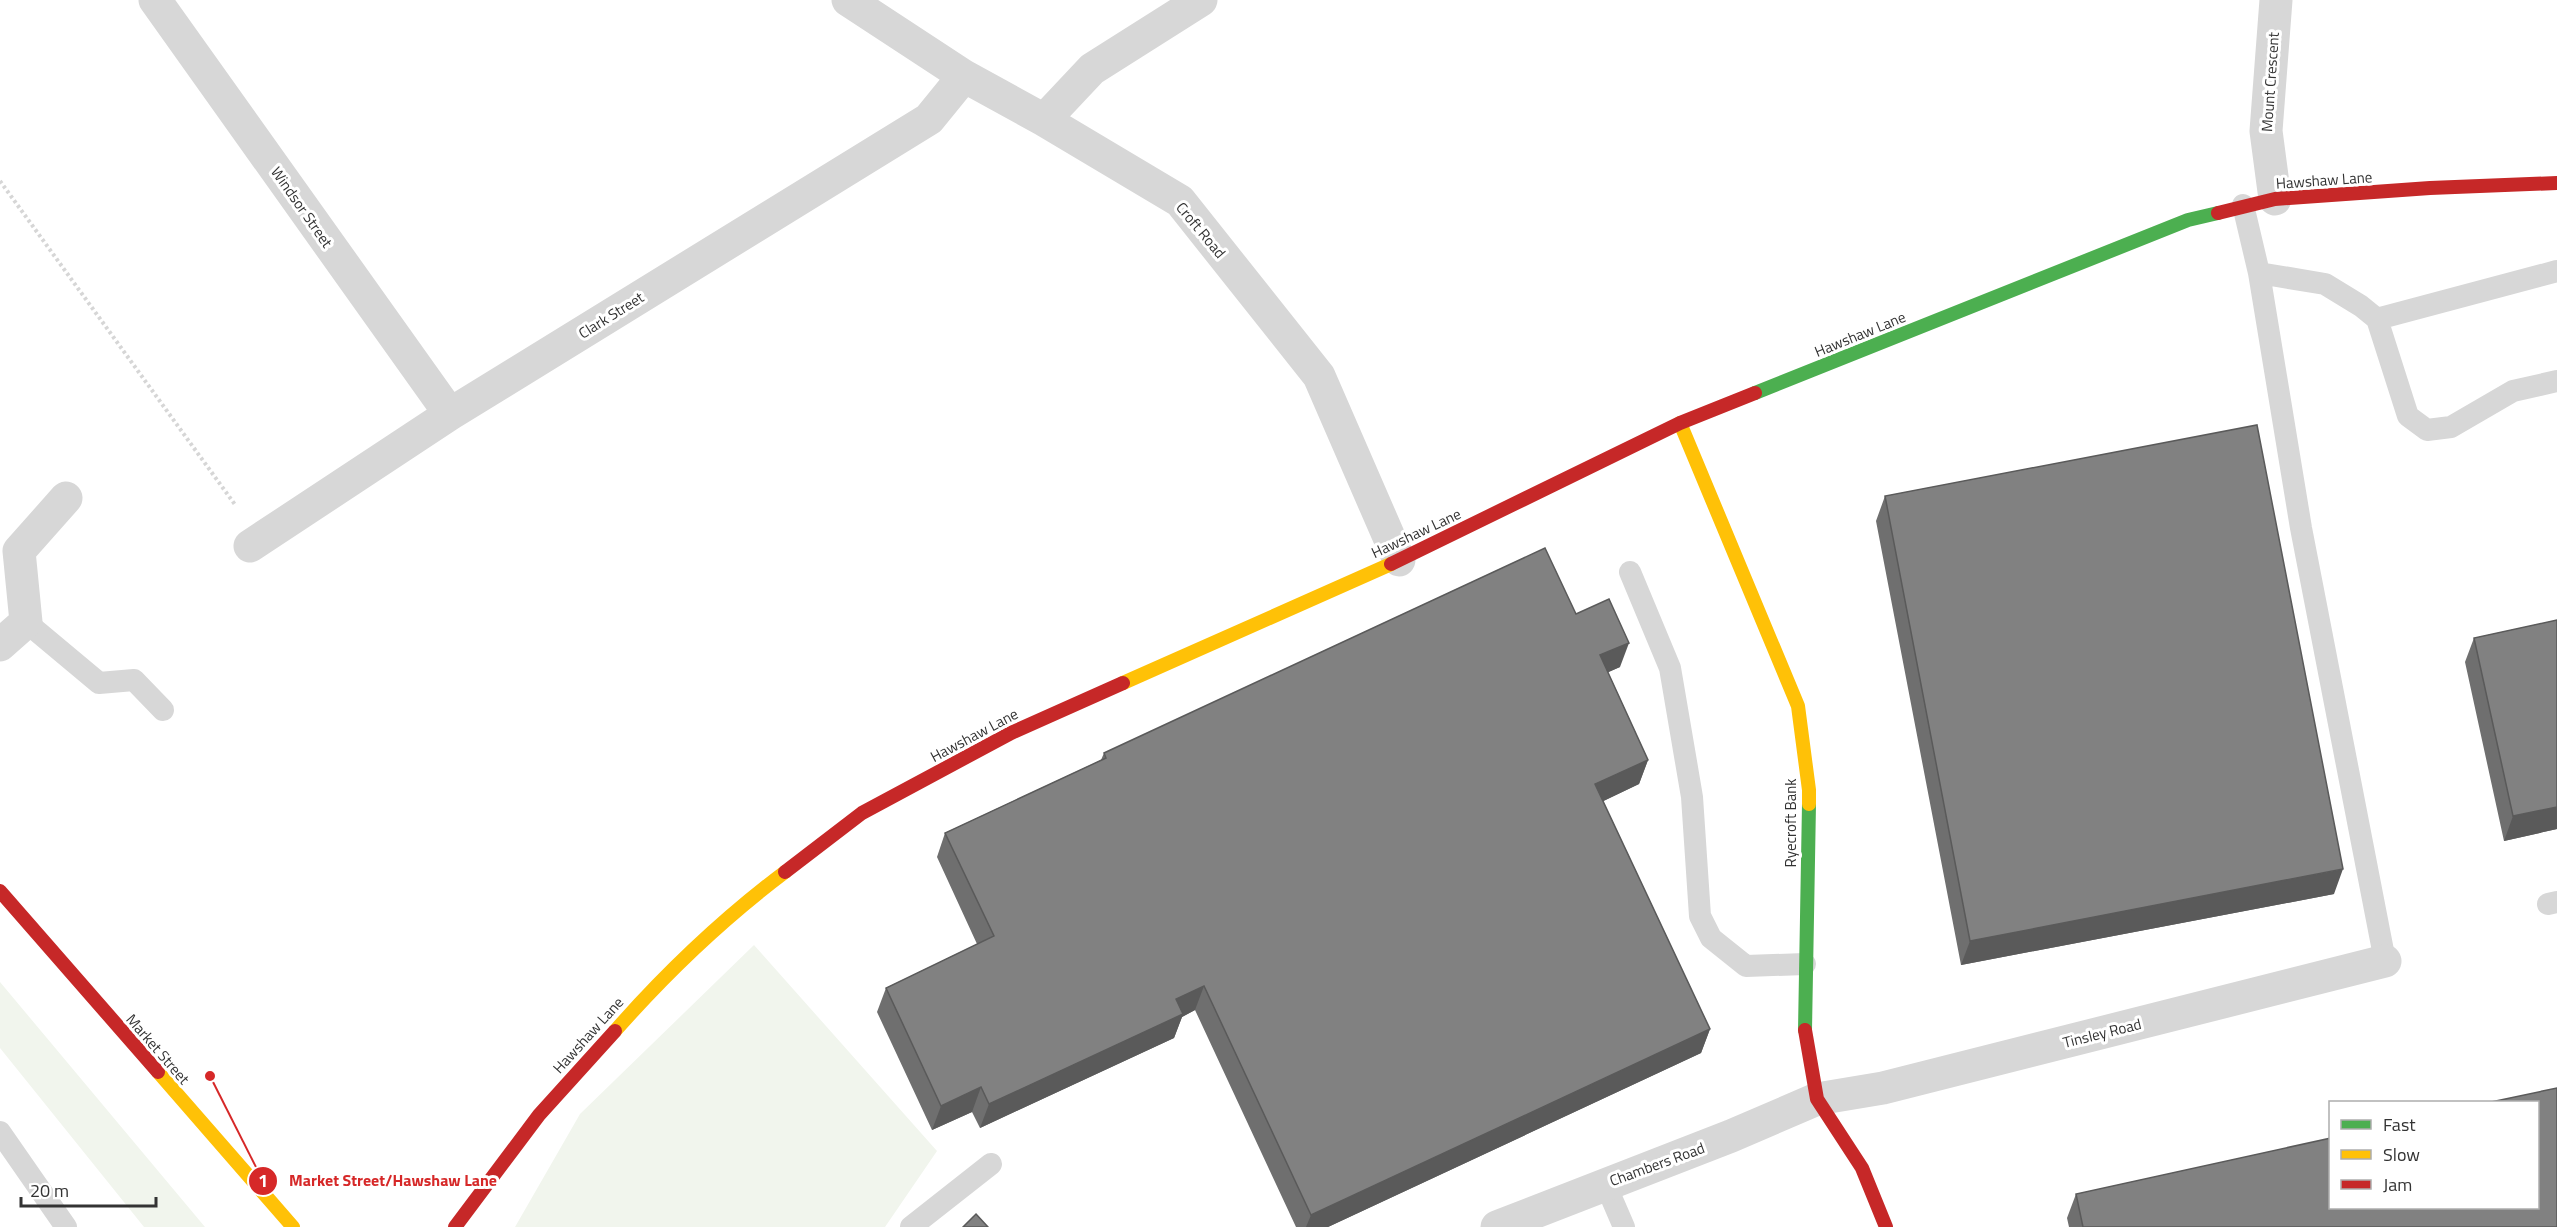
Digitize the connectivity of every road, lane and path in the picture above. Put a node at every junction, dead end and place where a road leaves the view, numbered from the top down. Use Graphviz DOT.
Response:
graph roads {
  1 [pos="155,0"];
  2 [pos="848,0"];
  3 [pos="1201,0"];
  4 [pos="2276,0"];
  5 [pos="964,76"];
  6 [pos="1044,120"];
  7 [pos="0,181"];
  8 [pos="2557,183"];
  9 [pos="2275,200"];
  10 [pos="2243,205"];
  11 [pos="2557,271"];
  12 [pos="2259,273"];
  13 [pos="2377,319"];
  14 [pos="2557,381"];
  15 [pos="450,414"];
  16 [pos="1680,423"];
  17 [pos="66,498"];
  18 [pos="255,543"];
  19 [pos="1399,560"];
  20 [pos="1630,572"];
  21 [pos="26,622"];
  22 [pos="0,645"];
  23 [pos="164,710"];
  24 [pos="0,891"];
  25 [pos="2385,961"];
  26 [pos="1804,964"];
  27 [pos="1817,1099"];
  28 [pos="0,1132"];
  29 [pos="991,1164"];
  30 [pos="1605,1183"];
  31 [pos="66,1227"];
  32 [pos="293,1227"];
  33 [pos="455,1227"];
  34 [pos="911,1227"];
  35 [pos="1497,1227"];
  36 [pos="1624,1227"];
  37 [pos="1886,1227"];
  1 -- 15 [label="street, Windsor Street"];
  2 -- 5 [label="street, Croft Road"];
  3 -- 6 [label="street"];
  4 -- 9 [label="street, Mount Crescent"];
  5 -- 6 [label="street, Croft Road"];
  5 -- 15 [label="street, Clark Street"];
  6 -- 19 [label="street, Croft Road"];
  7 -- 18 [label="path"];
  8 -- 9 [label="main road, Hawshaw Lane"];
  9 -- 10 [label="main road, Hawshaw Lane"];
  10 -- 12 [label="lane"];
  10 -- 16 [label="main road, Hawshaw Lane"];
  11 -- 13 [label="lane"];
  12 -- 13 [label="lane"];
  12 -- 25 [label="lane"];
  13 -- 14 [label="lane"];
  15 -- 18 [label="street, Clark Street"];
  16 -- 19 [label="main road, Hawshaw Lane"];
  16 -- 26 [label="main road, Ryecroft Bank"];
  17 -- 21 [label="street"];
  19 -- 33 [label="main road, Hawshaw Lane"];
  20 -- 26 [label="lane"];
  21 -- 22 [label="street"];
  21 -- 23 [label="lane"];
  24 -- 32 [label="main road, Market Street"];
  25 -- 27 [label="street, Tinsley Road"];
  26 -- 27 [label="main road, Ryecroft Bank"];
  27 -- 30 [label="street, Chambers Road"];
  27 -- 37 [label="main road, Ryecroft Bank"];
  28 -- 31 [label="lane"];
  29 -- 34 [label="lane"];
  30 -- 35 [label="street, Chambers Road"];
  30 -- 36 [label="lane"];
}
